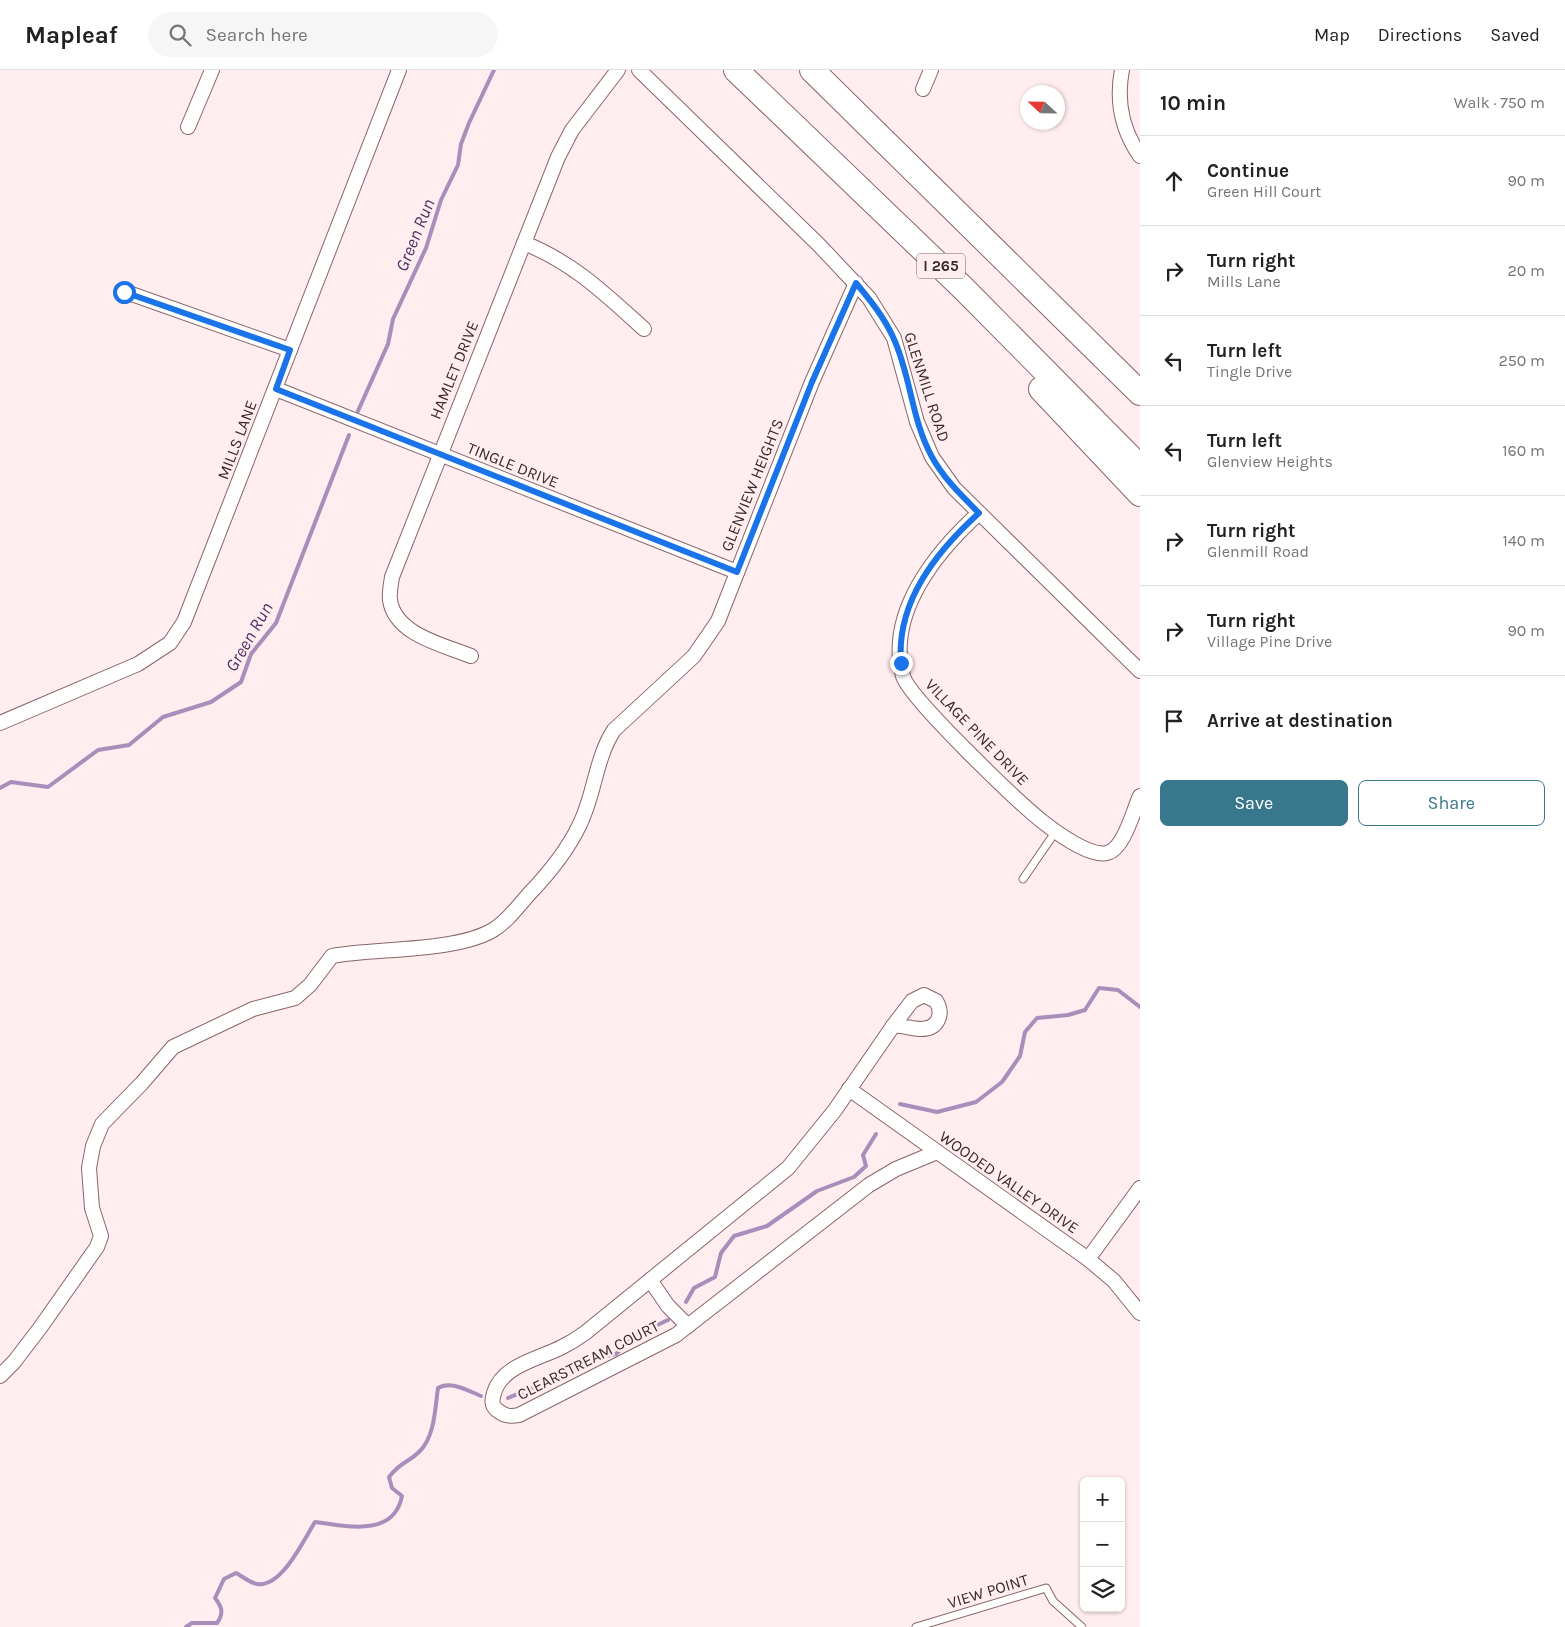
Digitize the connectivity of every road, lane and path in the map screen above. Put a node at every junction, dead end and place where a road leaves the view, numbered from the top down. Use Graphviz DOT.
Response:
graph roads {
  1 [pos="212,70"];
  2 [pos="399,70"];
  3 [pos="618,70"];
  4 [pos="639,70"];
  5 [pos="736,70"];
  6 [pos="812,70"];
  7 [pos="931,70"];
  8 [pos="1122,70"];
  9 [pos="923,89"];
  10 [pos="188,127"];
  11 [pos="1140,156"];
  12 [pos="882,210"];
  13 [pos="524,243"];
  14 [pos="856,283"];
  15 [pos="124,292"];
  16 [pos="644,329"];
  17 [pos="290,350"];
  18 [pos="276,389"];
  19 [pos="1140,393"];
  20 [pos="440,454"];
  21 [pos="1140,467"];
  22 [pos="1140,494"];
  23 [pos="979,513"];
  24 [pos="737,572"];
  25 [pos="471,656"];
  26 [pos="1140,671"];
  27 [pos="0,723"];
  28 [pos="1140,796"];
  29 [pos="1056,831"];
  30 [pos="1023,879"];
  31 [pos="892,1026"];
  32 [pos="849,1089"];
  33 [pos="937,1152"];
  34 [pos="1140,1188"];
  35 [pos="1088,1259"];
  36 [pos="650,1280"];
  37 [pos="1140,1313"];
  38 [pos="688,1326"];
  39 [pos="0,1376"];
  40 [pos="916,1627"];
  41 [pos="1082,1627"];
  1 -- 10 [label="street"];
  2 -- 17 [label="street, MILLS LANE"];
  3 -- 13 [label="street, HAMLET DRIVE"];
  4 -- 14 [label="street, GLENMILL ROAD"];
  5 -- 12 [label="highway, I 265"];
  6 -- 19 [label="highway, I 265"];
  7 -- 9 [label="street"];
  8 -- 11 [label="street"];
  12 -- 21 [label="highway, I 265"];
  12 -- 22 [label="highway"];
  13 -- 16 [label="street"];
  13 -- 20 [label="street, HAMLET DRIVE"];
  14 -- 23 [label="street, GLENMILL ROAD"];
  14 -- 24 [label="street, GLENVIEW HEIGHTS"];
  15 -- 17 [label="street"];
  17 -- 18 [label="street, MILLS LANE"];
  18 -- 20 [label="street, TINGLE DRIVE"];
  18 -- 27 [label="street, MILLS LANE"];
  20 -- 24 [label="street, TINGLE DRIVE"];
  20 -- 25 [label="street, HAMLET DRIVE"];
  23 -- 26 [label="street, GLENMILL ROAD"];
  23 -- 29 [label="street, VILLAGE PINE DRIVE"];
  24 -- 39 [label="street, GLENVIEW HEIGHTS"];
  28 -- 29 [label="street, VILLAGE PINE DRIVE"];
  29 -- 30 [label="lane"];
  31 -- 32 [label="street, CLEARSTREAM COURT"];
  32 -- 33 [label="street, WOODED VALLEY DRIVE"];
  32 -- 36 [label="street, CLEARSTREAM COURT"];
  33 -- 35 [label="street, WOODED VALLEY DRIVE"];
  33 -- 38 [label="street, CLEARSTREAM COURT"];
  34 -- 35 [label="street"];
  35 -- 37 [label="street, WOODED VALLEY DRIVE"];
  36 -- 38 [label="street"];
  36 -- 38 [label="street, CLEARSTREAM COURT"];
  40 -- 41 [label="lane, VIEW POINT"];
}
